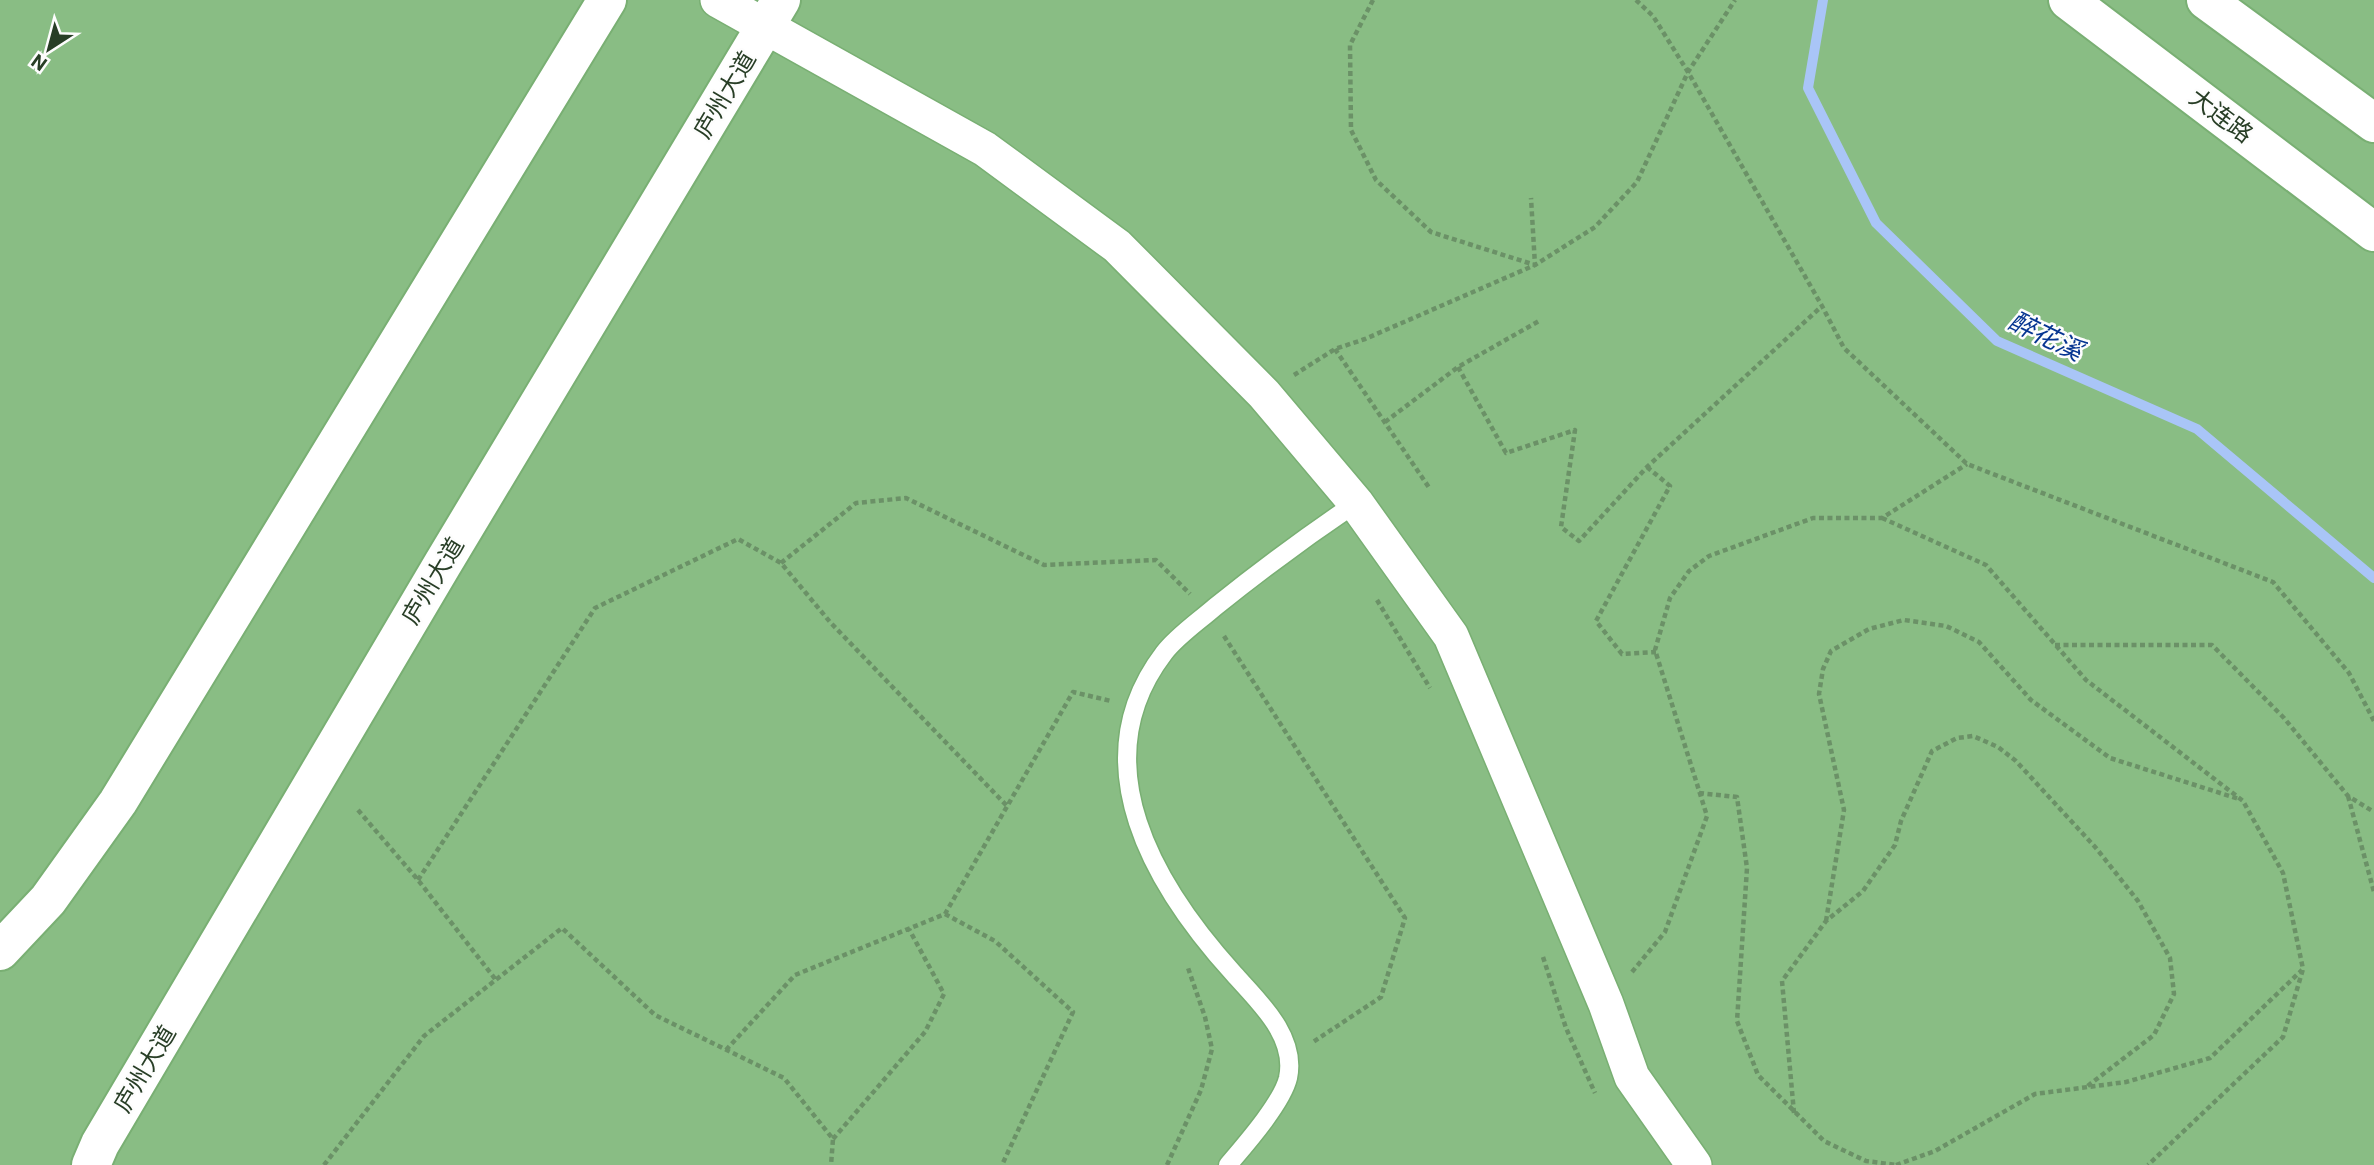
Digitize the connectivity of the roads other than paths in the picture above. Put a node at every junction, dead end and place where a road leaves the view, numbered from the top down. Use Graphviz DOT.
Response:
graph roads {
  1 [pos="607,0"];
  2 [pos="718,0"];
  3 [pos="2068,0"];
  4 [pos="2206,0"];
  5 [pos="774,13"];
  6 [pos="2374,123"];
  7 [pos="2374,232"];
  8 [pos="1356,503"];
  9 [pos="0,951"];
  10 [pos="91,1165"];
  11 [pos="1228,1165"];
  12 [pos="1693,1165"];
  1 -- 9 [label="street"];
  2 -- 5 [label="street"];
  3 -- 7 [label="street, 大连路"];
  4 -- 6 [label="street"];
  5 -- 8 [label="street"];
  5 -- 10 [label="street, 庐州大道"];
  8 -- 11 [label="lane"];
  8 -- 12 [label="street"];
}
